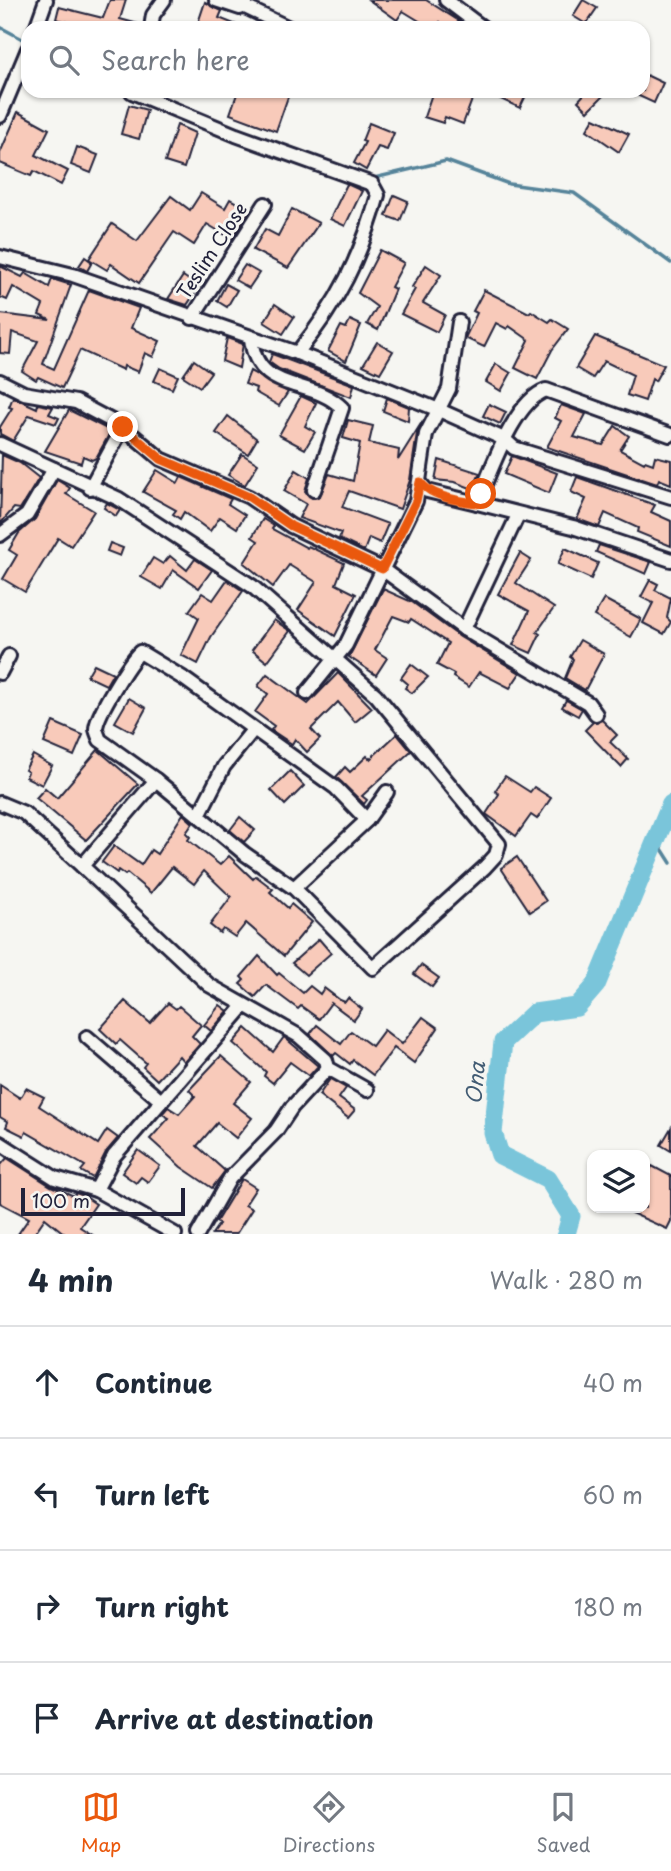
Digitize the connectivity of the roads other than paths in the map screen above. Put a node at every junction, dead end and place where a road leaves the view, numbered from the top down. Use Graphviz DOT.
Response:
graph roads {
  1 [pos="46,0"];
  2 [pos="164,0"];
  3 [pos="216,0"];
  4 [pos="446,0"];
  5 [pos="245,3"];
  6 [pos="470,17"];
  7 [pos="38,21"];
  8 [pos="152,21"];
  9 [pos="277,21"];
  10 [pos="467,21"];
  11 [pos="475,21"];
  12 [pos="21,66"];
  13 [pos="146,98"];
  14 [pos="0,116"];
  15 [pos="265,204"];
  16 [pos="0,257"];
  17 [pos="192,318"];
  18 [pos="459,322"];
  19 [pos="251,338"];
  20 [pos="297,353"];
  21 [pos="0,381"];
  22 [pos="439,410"];
  23 [pos="123,427"];
  24 [pos="670,435"];
  25 [pos="504,439"];
  26 [pos="0,443"];
  27 [pos="54,470"];
  28 [pos="420,482"];
  29 [pos="90,488"];
  30 [pos="314,490"];
  31 [pos="671,497"];
  32 [pos="477,503"];
  33 [pos="518,515"];
  34 [pos="0,535"];
  35 [pos="671,559"];
  36 [pos="382,569"];
  37 [pos="464,629"];
  38 [pos="9,656"];
  39 [pos="335,659"];
  40 [pos="0,673"];
  41 [pos="307,693"];
  42 [pos="596,714"];
  43 [pos="253,730"];
  44 [pos="156,780"];
  45 [pos="387,792"];
  46 [pos="0,803"];
  47 [pos="199,815"];
  48 [pos="368,820"];
  49 [pos="82,866"];
  50 [pos="294,888"];
  51 [pos="244,1006"];
  52 [pos="87,1038"];
  53 [pos="328,1068"];
  54 [pos="367,1090"];
  55 [pos="160,1100"];
  56 [pos="0,1143"];
  57 [pos="96,1190"];
  58 [pos="175,1234"];
  59 [pos="198,1234"];
  1 -- 7 [label="street"];
  2 -- 8 [label="street"];
  3 -- 5 [label="street"];
  4 -- 6 [label="street"];
  5 -- 9 [label="street"];
  6 -- 10 [label="street"];
  6 -- 11 [label="street"];
  12 -- 14 [label="street"];
  13 -- 20 [label="street"];
  15 -- 17 [label="street, Teslim Close"];
  16 -- 17 [label="street"];
  17 -- 19 [label="street"];
  18 -- 22 [label="street"];
  19 -- 20 [label="street"];
  19 -- 30 [label="street"];
  20 -- 22 [label="street"];
  21 -- 23 [label="street"];
  22 -- 25 [label="street"];
  22 -- 28 [label="street"];
  23 -- 29 [label="street"];
  23 -- 36 [label="street"];
  24 -- 25 [label="street"];
  25 -- 31 [label="street"];
  25 -- 32 [label="street"];
  26 -- 27 [label="street"];
  27 -- 29 [label="street"];
  27 -- 34 [label="street"];
  28 -- 32 [label="street"];
  28 -- 36 [label="street"];
  29 -- 39 [label="street"];
  32 -- 33 [label="street"];
  33 -- 35 [label="street"];
  33 -- 37 [label="street"];
  36 -- 37 [label="street"];
  36 -- 39 [label="street"];
  37 -- 42 [label="street"];
  38 -- 40 [label="street"];
  39 -- 41 [label="street"];
  39 -- 50 [label="street"];
  43 -- 44 [label="street"];
  43 -- 47 [label="street"];
  43 -- 48 [label="street"];
  44 -- 47 [label="street"];
  44 -- 49 [label="street"];
  45 -- 48 [label="street"];
  46 -- 49 [label="street"];
  47 -- 50 [label="street"];
  48 -- 50 [label="street"];
  49 -- 51 [label="street"];
  51 -- 53 [label="street"];
  51 -- 55 [label="street"];
  52 -- 55 [label="street"];
  53 -- 54 [label="street"];
  53 -- 59 [label="street"];
  55 -- 57 [label="street"];
  56 -- 57 [label="street"];
  57 -- 58 [label="street"];
}
